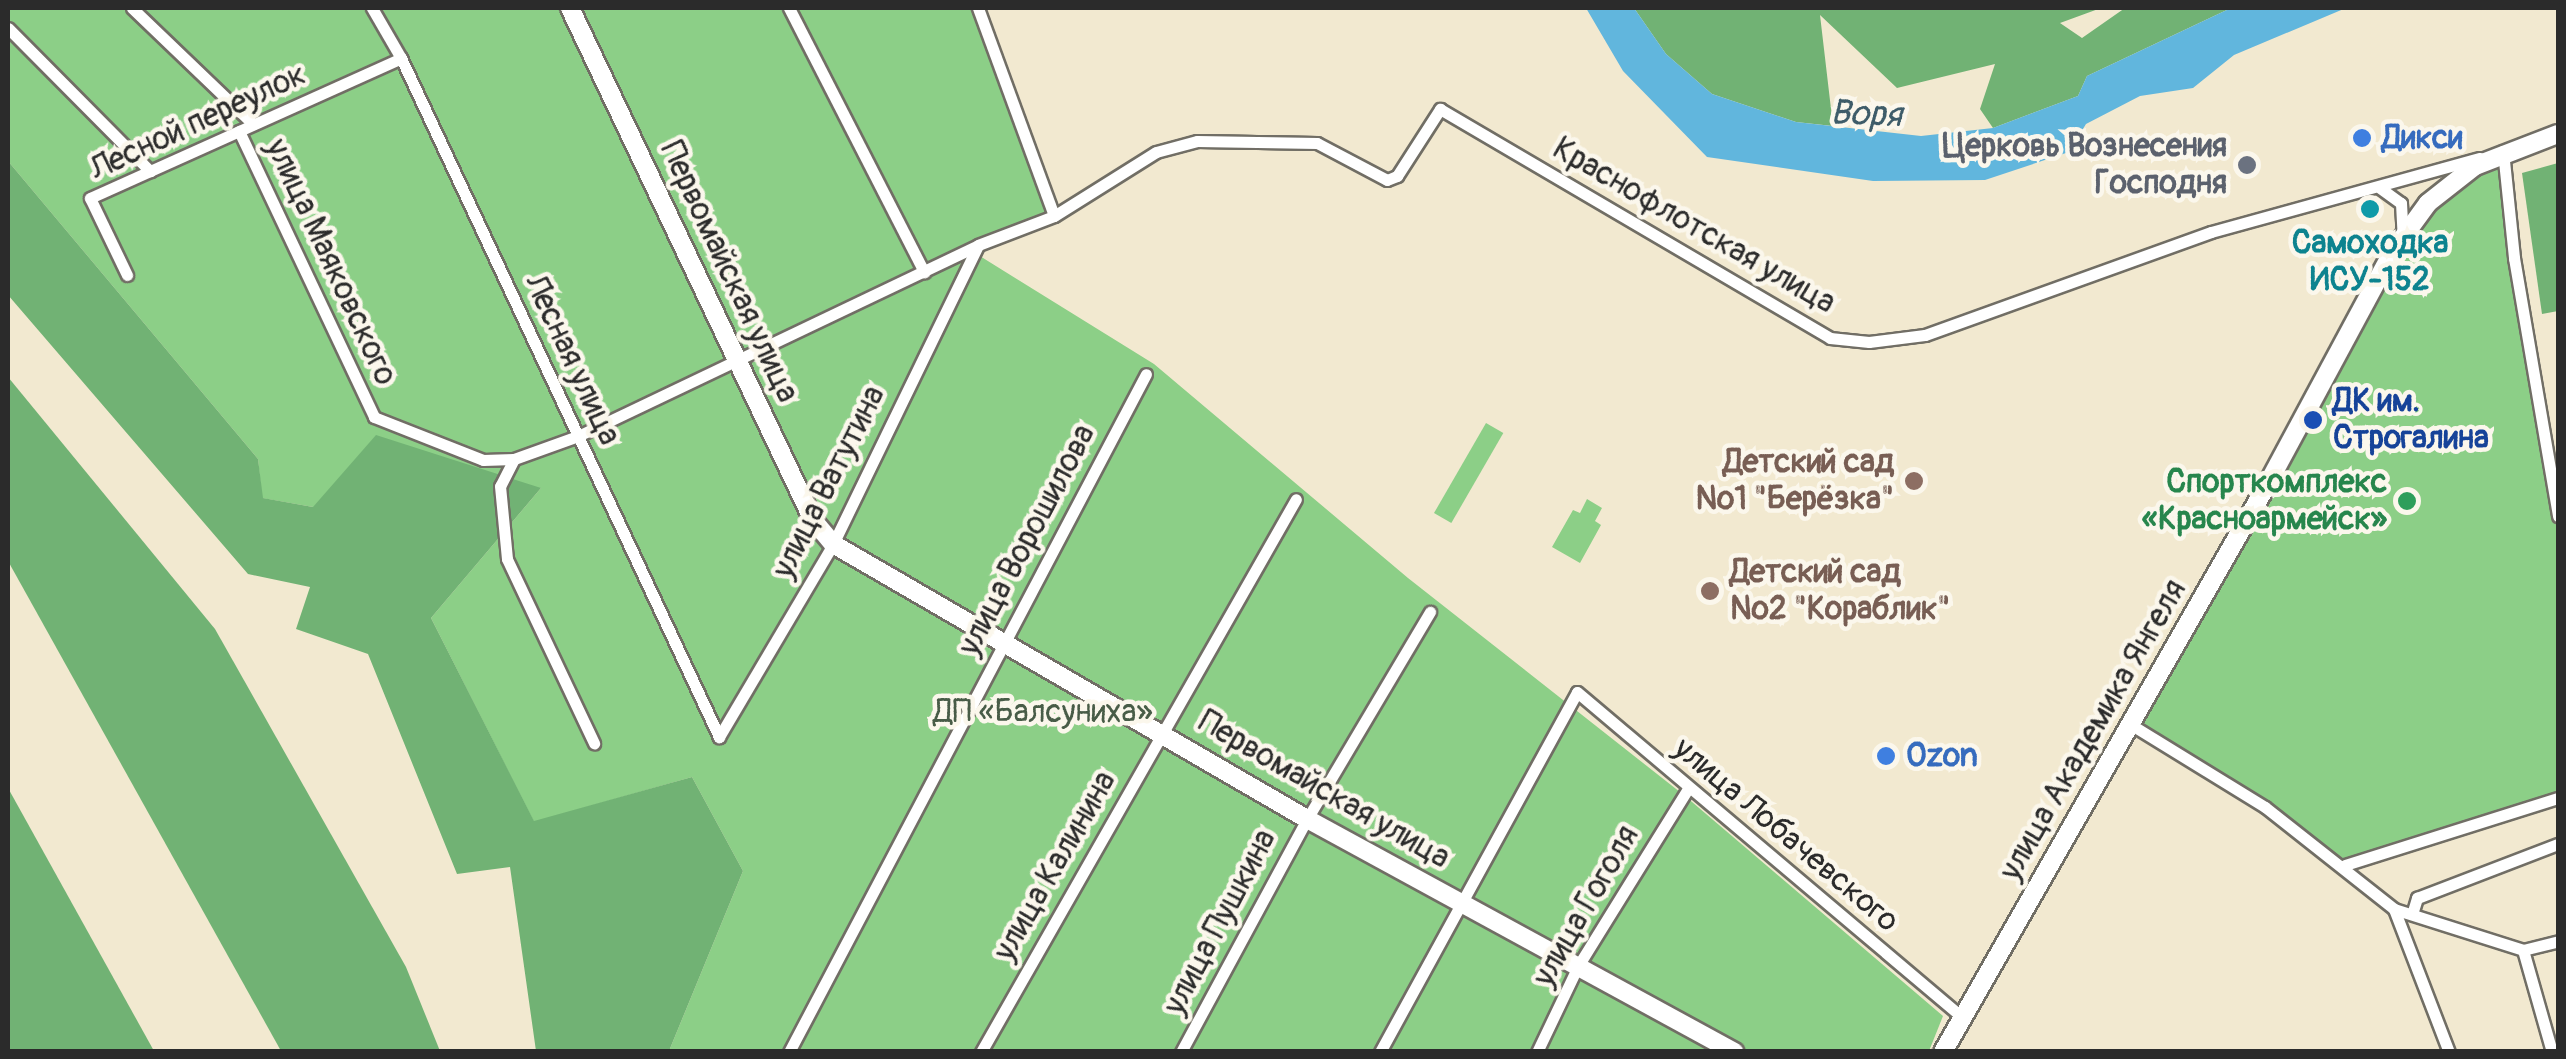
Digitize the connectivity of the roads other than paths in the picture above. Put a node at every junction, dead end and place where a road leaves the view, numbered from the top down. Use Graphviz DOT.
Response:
graph roads {
  1 [pos="132,8"];
  2 [pos="372,8"];
  3 [pos="570,8"];
  4 [pos="789,8"];
  5 [pos="978,8"];
  6 [pos="8,28"];
  7 [pos="401,58"];
  8 [pos="253,124"];
  9 [pos="239,131"];
  10 [pos="2558,134"];
  11 [pos="2504,151"];
  12 [pos="150,171"];
  13 [pos="2376,187"];
  14 [pos="1054,216"];
  15 [pos="2402,238"];
  16 [pos="978,245"];
  17 [pos="924,272"];
  18 [pos="127,275"];
  19 [pos="740,362"];
  20 [pos="1146,374"];
  21 [pos="578,436"];
  22 [pos="514,459"];
  23 [pos="1296,499"];
  24 [pos="2558,516"];
  25 [pos="833,544"];
  26 [pos="1430,612"];
  27 [pos="1004,642"];
  28 [pos="2130,724"];
  29 [pos="1162,733"];
  30 [pos="719,737"];
  31 [pos="594,743"];
  32 [pos="1688,790"];
  33 [pos="2558,798"];
  34 [pos="1306,819"];
  35 [pos="2558,844"];
  36 [pos="2345,866"];
  37 [pos="1462,903"];
  38 [pos="2394,909"];
  39 [pos="2413,910"];
  40 [pos="2558,941"];
  41 [pos="2523,950"];
  42 [pos="1578,966"];
  43 [pos="1962,1017"];
  44 [pos="788,1052"];
  45 [pos="980,1052"];
  46 [pos="1181,1052"];
  47 [pos="1380,1052"];
  48 [pos="1537,1052"];
  49 [pos="1735,1052"];
  50 [pos="1943,1052"];
  51 [pos="2449,1052"];
  52 [pos="2552,1052"];
  1 -- 8 [label="street, улица Маяковского"];
  2 -- 7 [label="street, Лесная улица"];
  3 -- 19 [label="street, Первомайская улица"];
  4 -- 17 [label="street"];
  5 -- 14 [label="street"];
  6 -- 12 [label="street"];
  7 -- 8 [label="street, Лесной переулок"];
  7 -- 21 [label="street, Лесная улица"];
  8 -- 9 [label="street, Лесной переулок"];
  9 -- 12 [label="street, Лесной переулок"];
  9 -- 22 [label="street, улица Маяковского"];
  10 -- 11 [label="street, улица Академика Янгеля"];
  11 -- 13 [label="street, Краснофлотская улица"];
  11 -- 15 [label="street, улица Академика Янгеля"];
  11 -- 24 [label="street"];
  12 -- 18 [label="street, Лесной переулок"];
  13 -- 14 [label="street, Краснофлотская улица"];
  13 -- 15 [label="street"];
  14 -- 16 [label="street"];
  15 -- 28 [label="street, улица Академика Янгеля"];
  16 -- 17 [label="street"];
  16 -- 25 [label="street, улица Ватутина"];
  17 -- 19 [label="street"];
  19 -- 21 [label="street"];
  19 -- 25 [label="street, Первомайская улица"];
  20 -- 27 [label="street, улица Ворошилова"];
  21 -- 22 [label="street"];
  21 -- 30 [label="street, Лесная улица"];
  22 -- 31 [label="street"];
  23 -- 29 [label="street, улица Калинина"];
  25 -- 27 [label="street, Первомайская улица"];
  25 -- 30 [label="street, улица Ватутина"];
  26 -- 34 [label="street, улица Пушкина"];
  27 -- 29 [label="street, Первомайская улица"];
  27 -- 44 [label="street, улица Ворошилова"];
  28 -- 36 [label="street"];
  28 -- 43 [label="street, улица Академика Янгеля"];
  29 -- 34 [label="street, Первомайская улица"];
  29 -- 45 [label="street, улица Калинина"];
  32 -- 37 [label="street, улица Лобачевского"];
  32 -- 42 [label="street, улица Гоголя"];
  32 -- 43 [label="street, улица Лобачевского"];
  33 -- 36 [label="street"];
  34 -- 37 [label="street, Первомайская улица"];
  34 -- 46 [label="street, улица Пушкина"];
  35 -- 39 [label="street"];
  36 -- 38 [label="street"];
  37 -- 42 [label="street, Первомайская улица"];
  37 -- 47 [label="street"];
  38 -- 39 [label="street"];
  38 -- 51 [label="street"];
  39 -- 41 [label="street"];
  40 -- 41 [label="street"];
  41 -- 52 [label="street"];
  42 -- 48 [label="street, улица Гоголя"];
  42 -- 49 [label="street, Первомайская улица"];
  43 -- 50 [label="street, улица Академика Янгеля"];
}
